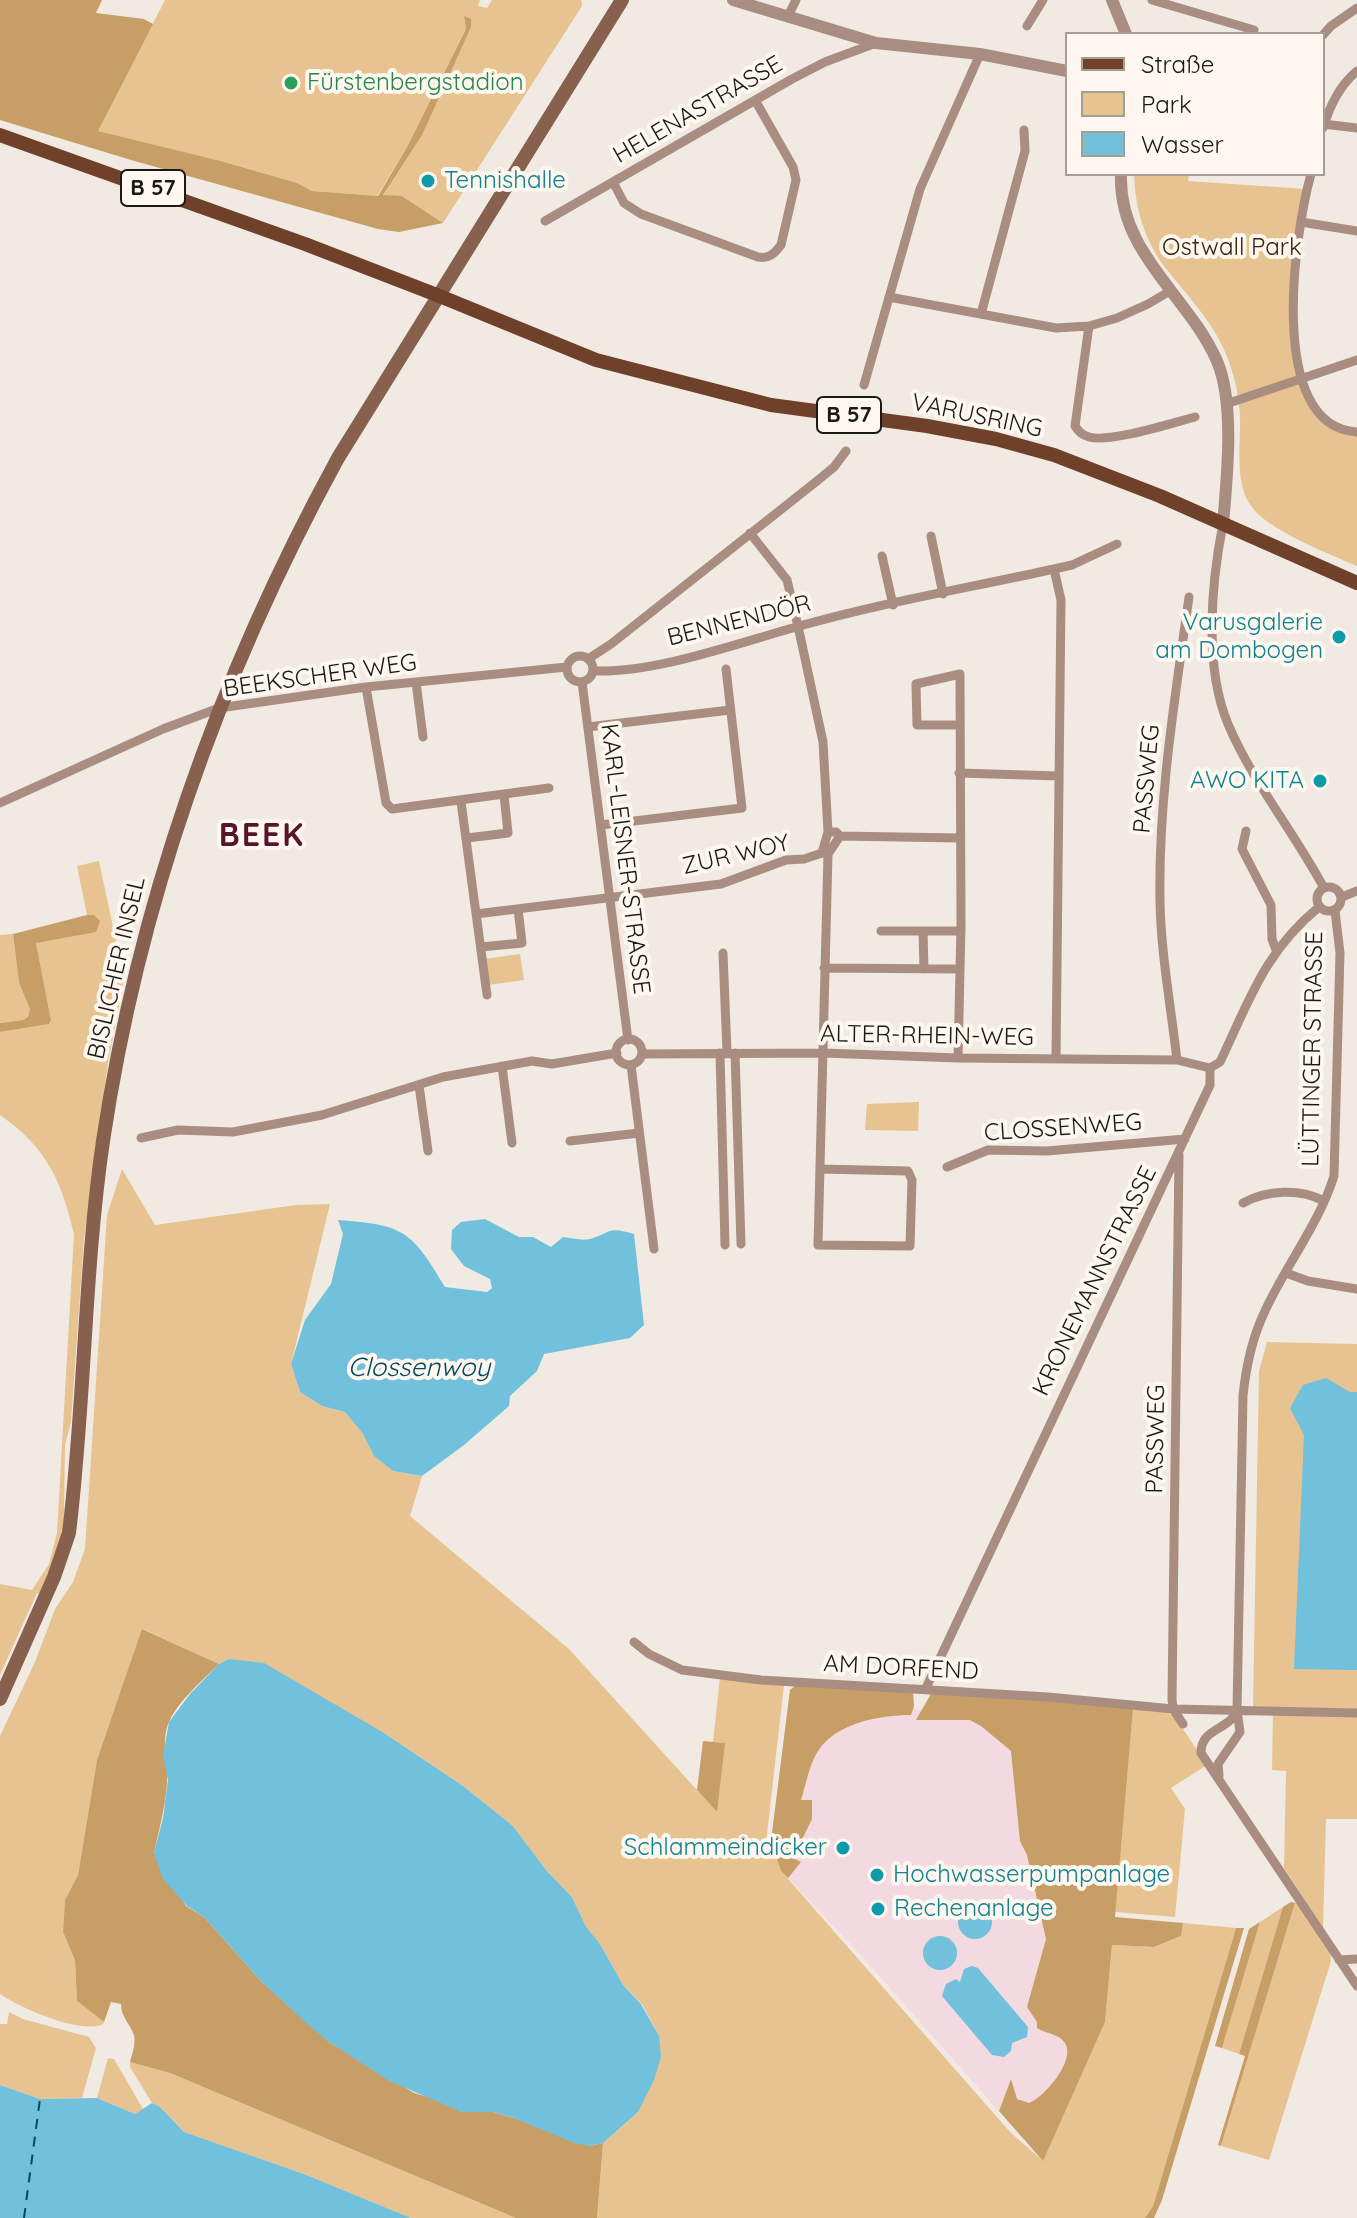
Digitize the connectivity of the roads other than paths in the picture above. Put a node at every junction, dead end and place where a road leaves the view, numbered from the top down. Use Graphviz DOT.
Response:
graph roads {
  1 [pos="622,0"];
  2 [pos="733,0"];
  3 [pos="796,0"];
  4 [pos="1043,0"];
  5 [pos="1112,0"];
  6 [pos="1152,0"];
  7 [pos="1357,8"];
  8 [pos="788,16"];
  9 [pos="1027,26"];
  10 [pos="1254,30"];
  11 [pos="1125,32"];
  12 [pos="1325,33"];
  13 [pos="876,43"];
  14 [pos="980,54"];
  15 [pos="1065,71"];
  16 [pos="1357,71"];
  17 [pos="755,100"];
  18 [pos="1325,120"];
  19 [pos="1325,125"];
  20 [pos="1357,128"];
  21 [pos="1024,130"];
  22 [pos="0,135"];
  23 [pos="1121,176"];
  24 [pos="1311,176"];
  25 [pos="613,182"];
  26 [pos="545,221"];
  27 [pos="1301,222"];
  28 [pos="1357,231"];
  29 [pos="1170,291"];
  30 [pos="437,295"];
  31 [pos="889,297"];
  32 [pos="981,314"];
  33 [pos="1089,326"];
  34 [pos="1357,360"];
  35 [pos="1301,380"];
  36 [pos="864,385"];
  37 [pos="1229,403"];
  38 [pos="1195,417"];
  39 [pos="1357,432"];
  40 [pos="846,451"];
  41 [pos="1223,524"];
  42 [pos="750,533"];
  43 [pos="931,536"];
  44 [pos="1117,544"];
  45 [pos="882,556"];
  46 [pos="1054,569"];
  47 [pos="1357,583"];
  48 [pos="943,594"];
  49 [pos="1189,597"];
  50 [pos="893,605"];
  51 [pos="798,626"];
  52 [pos="588,659"];
  53 [pos="567,667"];
  54 [pos="726,669"];
  55 [pos="593,671"];
  56 [pos="416,682"];
  57 [pos="582,682"];
  58 [pos="366,687"];
  59 [pos="219,708"];
  60 [pos="730,710"];
  61 [pos="959,725"];
  62 [pos="588,727"];
  63 [pos="423,737"];
  64 [pos="959,773"];
  65 [pos="1059,776"];
  66 [pos="549,788"];
  67 [pos="504,795"];
  68 [pos="461,802"];
  69 [pos="0,803"];
  70 [pos="601,825"];
  71 [pos="1246,831"];
  72 [pos="828,832"];
  73 [pos="840,836"];
  74 [pos="467,838"];
  75 [pos="959,838"];
  76 [pos="825,854"];
  77 [pos="1324,888"];
  78 [pos="1357,891"];
  79 [pos="1342,897"];
  80 [pos="610,898"];
  81 [pos="1319,907"];
  82 [pos="518,909"];
  83 [pos="1335,911"];
  84 [pos="476,914"];
  85 [pos="881,931"];
  86 [pos="923,931"];
  87 [pos="961,931"];
  88 [pos="481,947"];
  89 [pos="1276,950"];
  90 [pos="723,953"];
  91 [pos="824,968"];
  92 [pos="924,969"];
  93 [pos="960,969"];
  94 [pos="487,995"];
  95 [pos="628,1040"];
  96 [pos="617,1053"];
  97 [pos="727,1053"];
  98 [pos="823,1053"];
  99 [pos="642,1054"];
  100 [pos="958,1058"];
  101 [pos="1056,1058"];
  102 [pos="1177,1060"];
  103 [pos="631,1065"];
  104 [pos="502,1066"];
  105 [pos="1210,1068"];
  106 [pos="419,1085"];
  107 [pos="639,1133"];
  108 [pos="141,1138"];
  109 [pos="1185,1139"];
  110 [pos="570,1141"];
  111 [pos="512,1143"];
  112 [pos="428,1151"];
  113 [pos="1179,1152"];
  114 [pos="947,1167"];
  115 [pos="820,1169"];
  116 [pos="1324,1201"];
  117 [pos="1243,1203"];
  118 [pos="741,1244"];
  119 [pos="725,1245"];
  120 [pos="654,1249"];
  121 [pos="1286,1273"];
  122 [pos="1357,1289"];
  123 [pos="634,1642"];
  124 [pos="926,1688"];
  125 [pos="0,1699"];
  126 [pos="1173,1709"];
  127 [pos="1237,1710"];
  128 [pos="1357,1713"];
  129 [pos="1183,1724"];
  130 [pos="1219,1776"];
  131 [pos="1357,1959"];
  132 [pos="1339,1960"];
  133 [pos="1357,1986"];
  1 -- 30 [label="main road, BISLICHER INSEL"];
  2 -- 8 [label="street"];
  3 -- 8 [label="street"];
  4 -- 9 [label="street"];
  5 -- 11 [label="street"];
  6 -- 10 [label="street"];
  7 -- 12 [label="street"];
  8 -- 13 [label="street"];
  13 -- 14 [label="street"];
  13 -- 17 [label="street, HELENASTRASSE"];
  14 -- 15 [label="street"];
  14 -- 31 [label="street"];
  16 -- 18 [label="street"];
  17 -- 25 [label="street, HELENASTRASSE"];
  17 -- 25 [label="street"];
  19 -- 20 [label="street"];
  21 -- 32 [label="street"];
  22 -- 30 [label="main road, B 57"];
  23 -- 29 [label="street"];
  24 -- 27 [label="street"];
  25 -- 26 [label="street, HELENASTRASSE"];
  27 -- 28 [label="street"];
  27 -- 35 [label="street"];
  29 -- 33 [label="street"];
  29 -- 37 [label="street"];
  30 -- 41 [label="main road, VARUSRING / B 57"];
  30 -- 59 [label="main road, BISLICHER INSEL"];
  31 -- 32 [label="street"];
  31 -- 36 [label="street"];
  32 -- 33 [label="street"];
  33 -- 38 [label="street"];
  34 -- 35 [label="street"];
  35 -- 37 [label="street"];
  35 -- 39 [label="street"];
  37 -- 41 [label="street"];
  40 -- 42 [label="street"];
  41 -- 47 [label="main road, VARUSRING / B 57"];
  41 -- 77 [label="street"];
  42 -- 51 [label="street"];
  42 -- 52 [label="street"];
  43 -- 48 [label="street"];
  44 -- 46 [label="street, BENNENDÖR"];
  45 -- 50 [label="street"];
  46 -- 48 [label="street, BENNENDÖR"];
  46 -- 65 [label="street"];
  48 -- 50 [label="street, BENNENDÖR"];
  49 -- 102 [label="street, PASSWEG"];
  50 -- 51 [label="street, BENNENDÖR"];
  51 -- 55 [label="street, BENNENDÖR"];
  51 -- 72 [label="street"];
  52 -- 53 [label="street"];
  52 -- 55 [label="street"];
  53 -- 56 [label="street, BEEKSCHER WEG"];
  53 -- 57 [label="street"];
  54 -- 60 [label="street"];
  55 -- 57 [label="street"];
  56 -- 58 [label="street, BEEKSCHER WEG"];
  56 -- 63 [label="street"];
  57 -- 62 [label="street, KARL-LEISNER-STRASSE"];
  58 -- 59 [label="street, BEEKSCHER WEG"];
  58 -- 68 [label="street"];
  59 -- 69 [label="street, BEEKSCHER WEG"];
  59 -- 125 [label="main road, BISLICHER INSEL"];
  60 -- 62 [label="street"];
  60 -- 70 [label="street"];
  61 -- 61 [label="street"];
  61 -- 64 [label="street"];
  62 -- 70 [label="street, KARL-LEISNER-STRASSE"];
  64 -- 65 [label="street"];
  64 -- 75 [label="street"];
  65 -- 101 [label="street"];
  66 -- 67 [label="street"];
  67 -- 68 [label="street"];
  67 -- 74 [label="street"];
  68 -- 74 [label="street"];
  70 -- 80 [label="street, KARL-LEISNER-STRASSE"];
  71 -- 89 [label="street"];
  72 -- 73 [label="street"];
  72 -- 76 [label="street"];
  73 -- 75 [label="street"];
  73 -- 76 [label="street"];
  74 -- 84 [label="street"];
  75 -- 87 [label="street"];
  76 -- 80 [label="street, ZUR WOY"];
  76 -- 91 [label="street"];
  77 -- 79 [label="street"];
  77 -- 81 [label="street, LÜTTINGER STRASSE"];
  78 -- 79 [label="street"];
  79 -- 83 [label="street, LÜTTINGER STRASSE"];
  80 -- 82 [label="street, ZUR WOY"];
  80 -- 95 [label="street, KARL-LEISNER-STRASSE"];
  81 -- 83 [label="street, LÜTTINGER STRASSE"];
  81 -- 89 [label="street, KRONEMANNSTRASSE"];
  82 -- 84 [label="street, ZUR WOY"];
  82 -- 88 [label="street"];
  83 -- 116 [label="street, LÜTTINGER STRASSE"];
  84 -- 88 [label="street"];
  85 -- 86 [label="street"];
  86 -- 87 [label="street"];
  86 -- 92 [label="street"];
  87 -- 93 [label="street"];
  88 -- 94 [label="street"];
  89 -- 105 [label="street, KRONEMANNSTRASSE"];
  90 -- 97 [label="street"];
  91 -- 92 [label="street"];
  91 -- 98 [label="street"];
  92 -- 93 [label="street"];
  93 -- 100 [label="street"];
  95 -- 96 [label="street"];
  95 -- 99 [label="street"];
  96 -- 103 [label="street"];
  96 -- 104 [label="street"];
  97 -- 98 [label="street, ALTER-RHEIN-WEG"];
  97 -- 99 [label="street, ALTER-RHEIN-WEG"];
  97 -- 118 [label="street"];
  97 -- 119 [label="street"];
  98 -- 100 [label="street, ALTER-RHEIN-WEG"];
  98 -- 115 [label="street"];
  99 -- 103 [label="street"];
  100 -- 101 [label="street, ALTER-RHEIN-WEG"];
  101 -- 102 [label="street, ALTER-RHEIN-WEG"];
  102 -- 105 [label="street, ALTER-RHEIN-WEG"];
  103 -- 107 [label="street"];
  104 -- 106 [label="street"];
  104 -- 111 [label="street"];
  105 -- 109 [label="street, KRONEMANNSTRASSE"];
  106 -- 108 [label="street"];
  106 -- 112 [label="street"];
  107 -- 110 [label="street"];
  107 -- 120 [label="street"];
  109 -- 113 [label="street, KRONEMANNSTRASSE"];
  109 -- 114 [label="street, CLOSSENWEG"];
  113 -- 124 [label="street, KRONEMANNSTRASSE"];
  113 -- 126 [label="street, PASSWEG"];
  115 -- 115 [label="street"];
  116 -- 117 [label="street"];
  116 -- 121 [label="street, LÜTTINGER STRASSE"];
  121 -- 122 [label="street"];
  121 -- 127 [label="street, LÜTTINGER STRASSE"];
  123 -- 124 [label="street, AM DORFEND"];
  124 -- 126 [label="street, AM DORFEND"];
  126 -- 127 [label="street, AM DORFEND"];
  126 -- 129 [label="street"];
  127 -- 128 [label="street, AM DORFEND"];
  127 -- 130 [label="street, LÜTTINGER STRASSE"];
  127 -- 130 [label="street"];
  130 -- 132 [label="street"];
  131 -- 132 [label="street"];
  132 -- 133 [label="street"];
}
